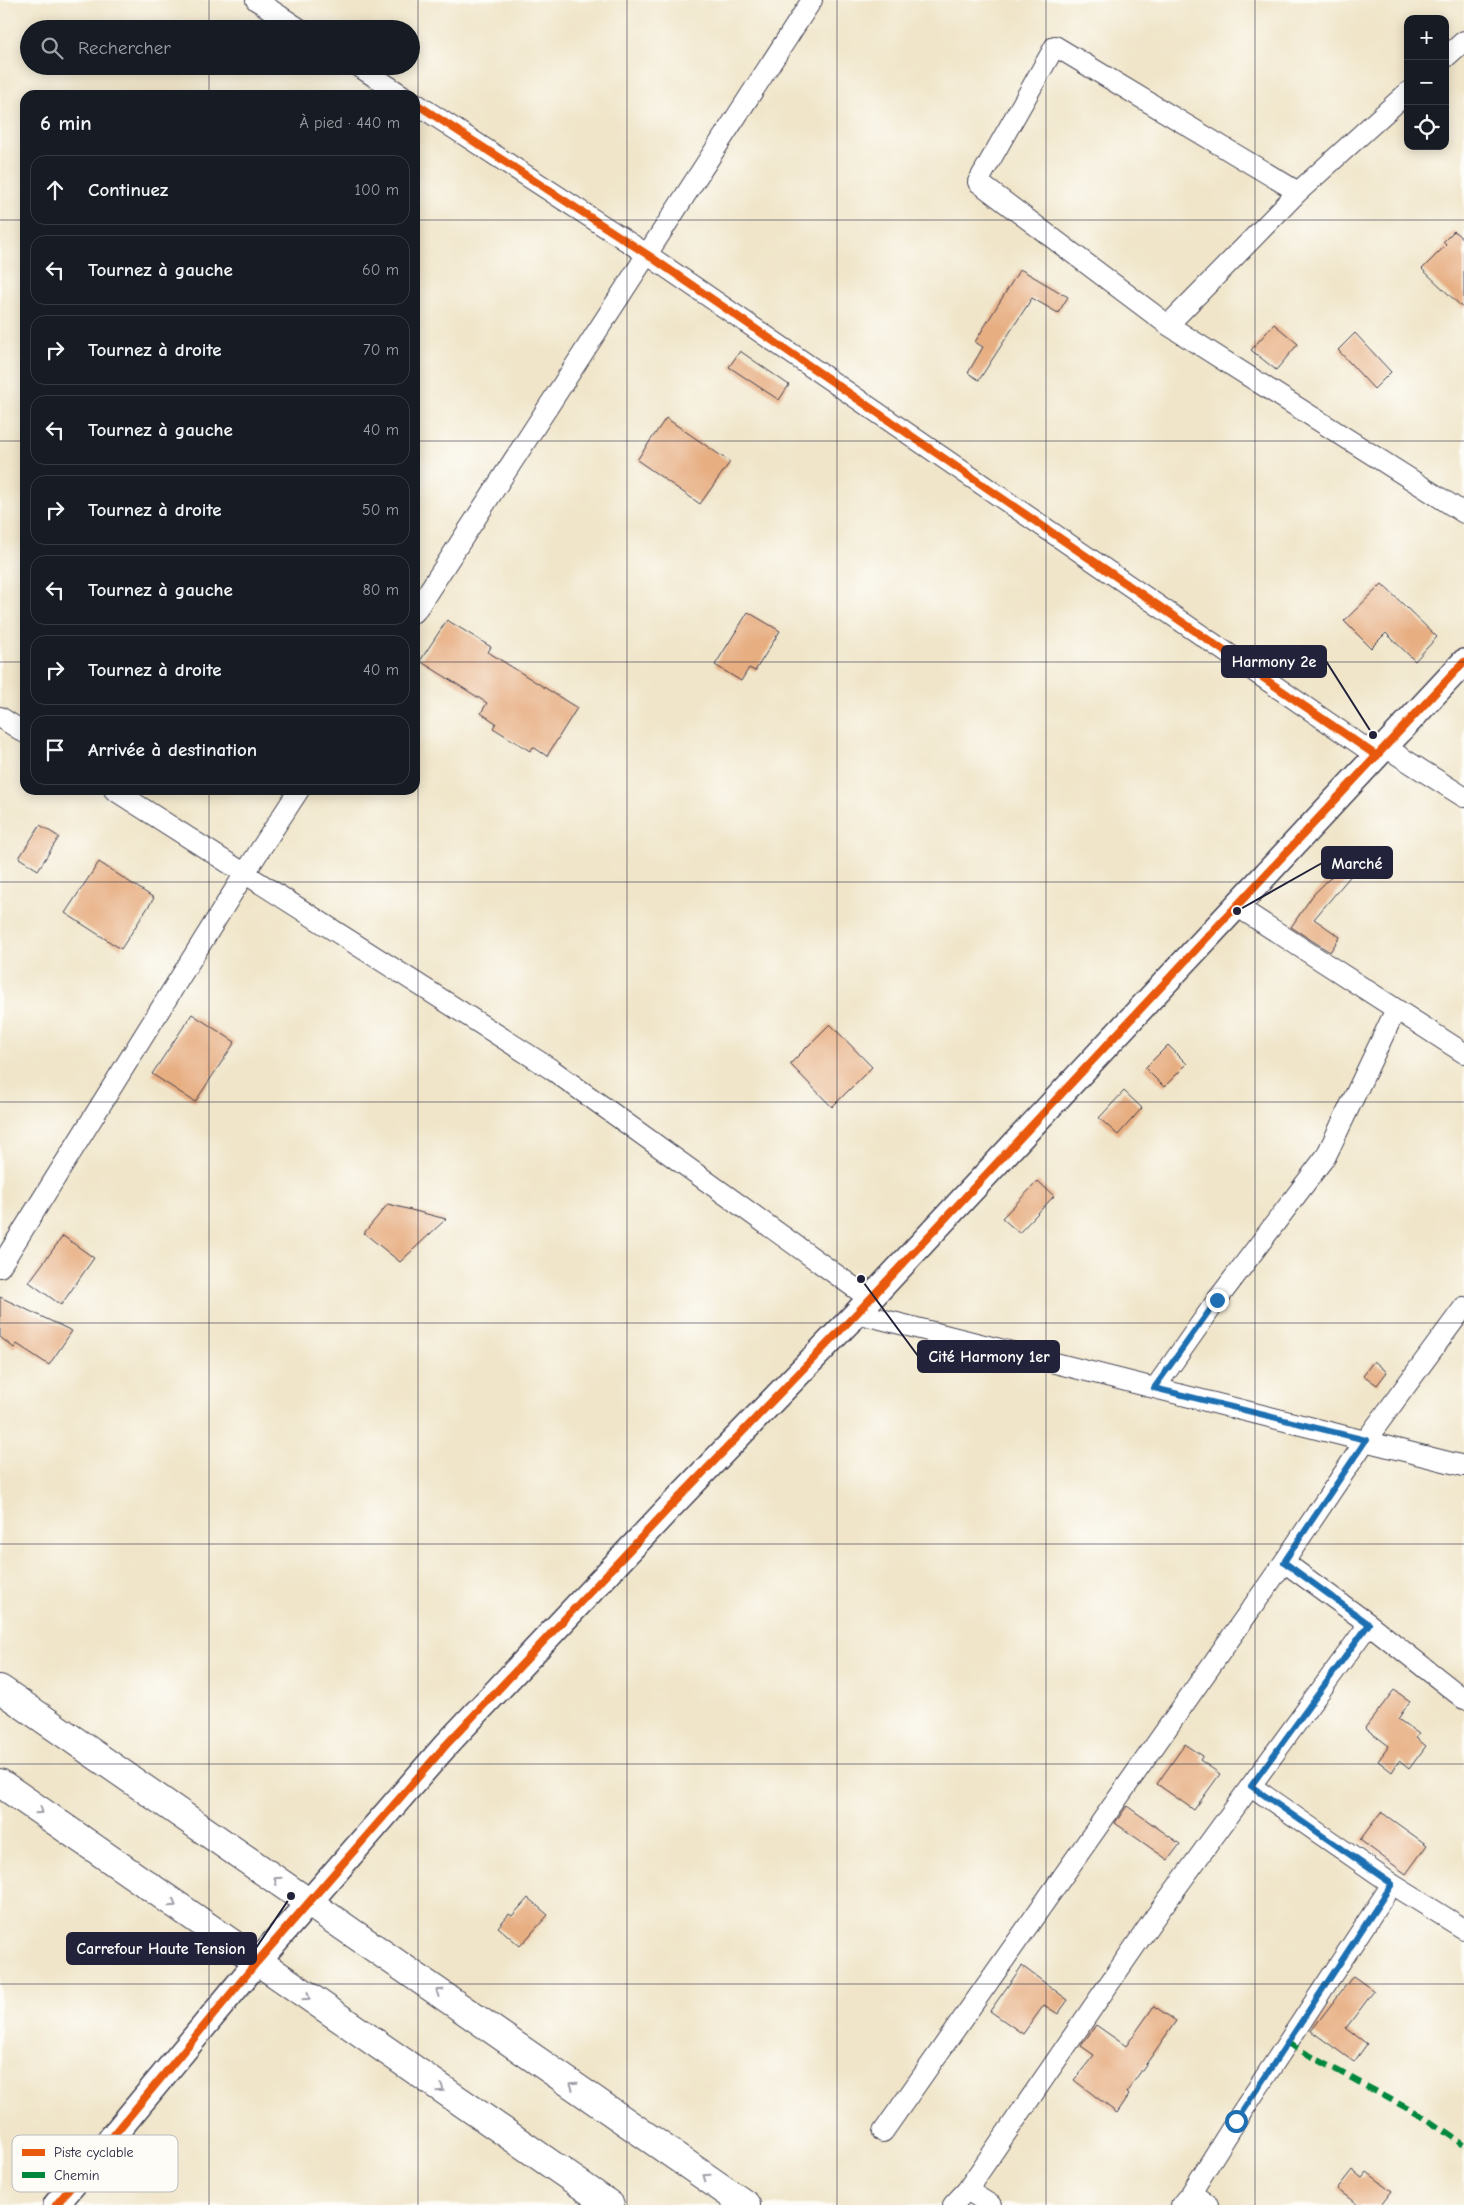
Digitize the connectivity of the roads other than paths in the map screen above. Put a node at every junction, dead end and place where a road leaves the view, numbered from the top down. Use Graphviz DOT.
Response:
graph roads {
  1 [pos="256,0"];
  2 [pos="812,0"];
  3 [pos="286,20"];
  4 [pos="1464,41"];
  5 [pos="1449,54"];
  6 [pos="372,75"];
  7 [pos="394,90"];
  8 [pos="1404,96"];
  9 [pos="420,106"];
  10 [pos="1298,192"];
  11 [pos="648,254"];
  12 [pos="1168,325"];
  13 [pos="1464,513"];
  14 [pos="420,604"];
  15 [pos="1464,662"];
  16 [pos="0,717"];
  17 [pos="20,730"];
  18 [pos="1381,751"];
  19 [pos="122,795"];
  20 [pos="296,795"];
  21 [pos="1464,797"];
  22 [pos="244,873"];
  23 [pos="1235,905"];
  24 [pos="1396,1009"];
  25 [pos="1464,1052"];
  26 [pos="0,1268"];
  27 [pos="863,1306"];
  28 [pos="1464,1307"];
  29 [pos="1154,1388"];
  30 [pos="1366,1440"];
  31 [pos="1464,1466"];
  32 [pos="1284,1562"];
  33 [pos="1369,1624"];
  34 [pos="0,1689"];
  35 [pos="1464,1699"];
  36 [pos="0,1783"];
  37 [pos="1251,1786"];
  38 [pos="1392,1884"];
  39 [pos="310,1902"];
  40 [pos="1464,1929"];
  41 [pos="257,1962"];
  42 [pos="883,2132"];
  43 [pos="114,2135"];
  44 [pos="966,2190"];
  45 [pos="67,2192"];
  46 [pos="1186,2199"];
  47 [pos="56,2205"];
  48 [pos="610,2205"];
  49 [pos="746,2205"];
  50 [pos="953,2205"];
  51 [pos="991,2205"];
  52 [pos="1208,2205"];
  1 -- 3 [label="street"];
  2 -- 11 [label="street"];
  4 -- 5 [label="street"];
  6 -- 7 [label="street"];
  8 -- 10 [label="street"];
  9 -- 11 [label="street"];
  10 -- 12 [label="street"];
  10 -- 12 [label="street"];
  11 -- 14 [label="street"];
  11 -- 18 [label="street"];
  12 -- 13 [label="street"];
  15 -- 18 [label="street"];
  16 -- 17 [label="street"];
  18 -- 21 [label="street"];
  18 -- 23 [label="street"];
  19 -- 22 [label="street"];
  20 -- 22 [label="street"];
  22 -- 26 [label="street"];
  22 -- 27 [label="street"];
  23 -- 24 [label="street"];
  23 -- 27 [label="street"];
  24 -- 25 [label="street"];
  24 -- 29 [label="street"];
  27 -- 29 [label="street"];
  27 -- 39 [label="street"];
  28 -- 30 [label="street"];
  29 -- 30 [label="street"];
  30 -- 31 [label="street"];
  30 -- 32 [label="street"];
  32 -- 33 [label="street"];
  32 -- 42 [label="street"];
  33 -- 35 [label="street"];
  33 -- 37 [label="street"];
  39 -- 34 [label="highway, one-way"];
  36 -- 41 [label="highway, one-way"];
  37 -- 38 [label="street"];
  37 -- 44 [label="street"];
  38 -- 40 [label="street"];
  38 -- 46 [label="street"];
  39 -- 41 [label="street"];
  49 -- 39 [label="highway, one-way"];
  41 -- 43 [label="street"];
  41 -- 48 [label="highway, one-way"];
  44 -- 50 [label="street"];
  44 -- 51 [label="street"];
  45 -- 47 [label="street"];
  46 -- 52 [label="street"];
}
